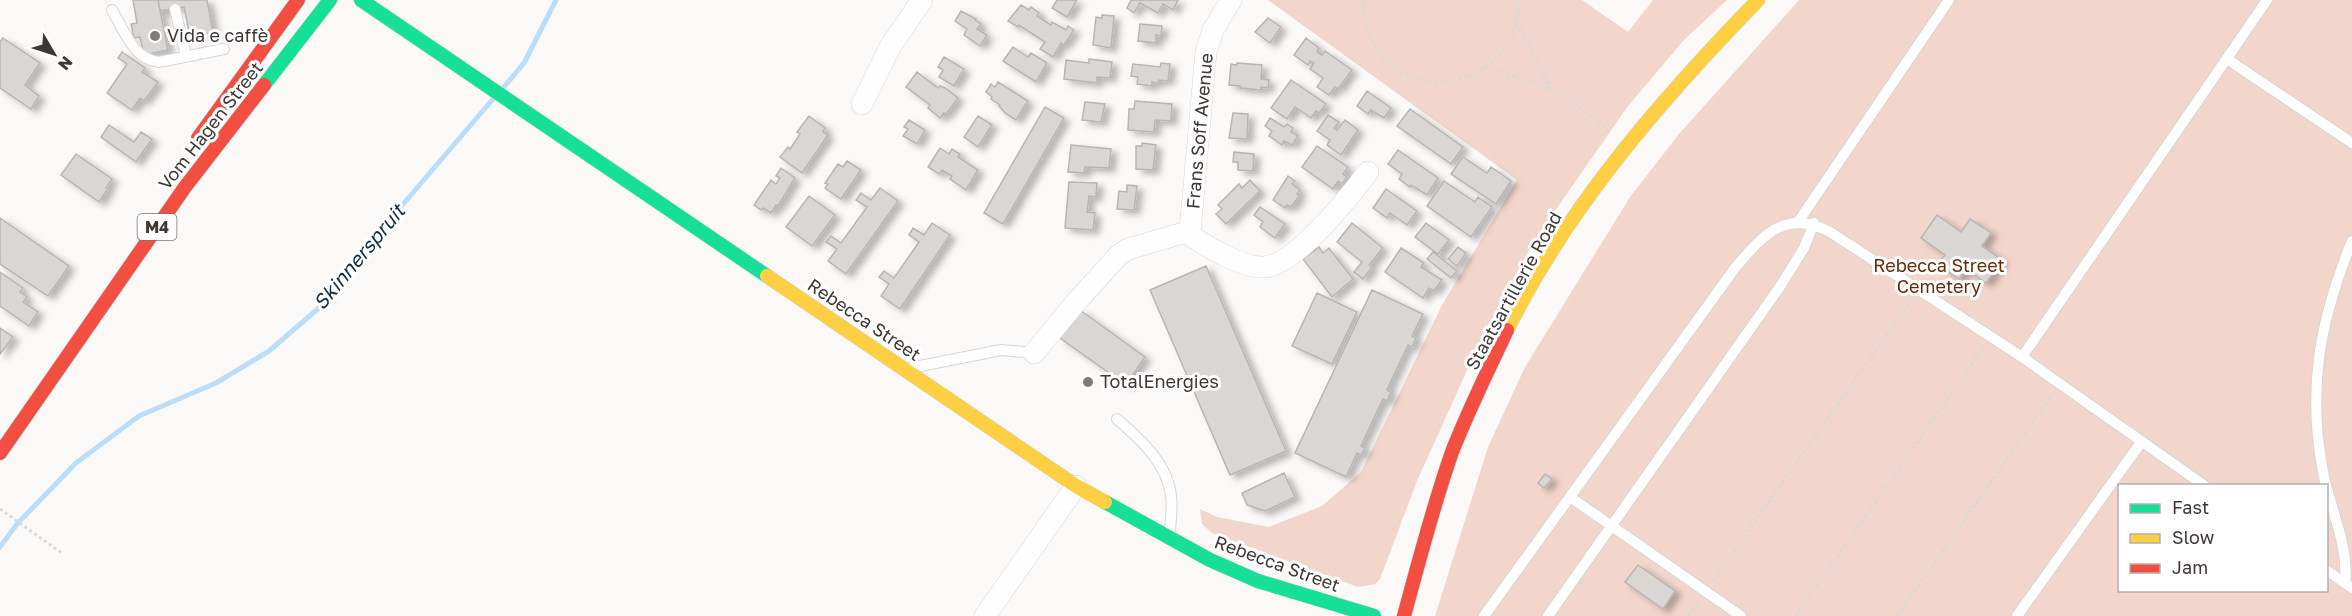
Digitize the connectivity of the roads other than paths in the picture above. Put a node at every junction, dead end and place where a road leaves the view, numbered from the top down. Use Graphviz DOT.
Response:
graph roads {
  1 [pos="298,0"];
  2 [pos="330,0"];
  3 [pos="361,0"];
  4 [pos="922,0"];
  5 [pos="1231,0"];
  6 [pos="1758,0"];
  7 [pos="1949,0"];
  8 [pos="2267,0"];
  9 [pos="175,9"];
  10 [pos="112,10"];
  11 [pos="224,49"];
  12 [pos="186,56"];
  13 [pos="2227,59"];
  14 [pos="862,104"];
  15 [pos="2352,143"];
  16 [pos="191,148"];
  17 [pos="1368,172"];
  18 [pos="1798,222"];
  19 [pos="1814,224"];
  20 [pos="1190,231"];
  21 [pos="2352,241"];
  22 [pos="1034,353"];
  23 [pos="2022,357"];
  24 [pos="904,369"];
  25 [pos="1117,419"];
  26 [pos="2142,441"];
  27 [pos="0,453"];
  28 [pos="2202,484"];
  29 [pos="2326,484"];
  30 [pos="1076,486"];
  31 [pos="2328,490"];
  32 [pos="1570,497"];
  33 [pos="1611,527"];
  34 [pos="1170,539"];
  35 [pos="2328,571"];
  36 [pos="2348,586"];
  37 [pos="985,616"];
  38 [pos="1374,616"];
  39 [pos="1404,616"];
  40 [pos="1484,616"];
  41 [pos="1548,616"];
  42 [pos="1741,616"];
  43 [pos="2016,616"];
  1 -- 16 [label="street, Vom Hagen Street"];
  2 -- 27 [label="street, Vom Hagen Street / M4"];
  3 -- 24 [label="street, Rebecca Street"];
  4 -- 14 [label="street"];
  5 -- 20 [label="street, Frans Soff Avenue"];
  6 -- 39 [label="street, Staatsartillerie Road"];
  7 -- 18 [label="lane"];
  8 -- 13 [label="lane"];
  9 -- 12 [label="lane"];
  10 -- 12 [label="lane"];
  11 -- 12 [label="lane"];
  13 -- 15 [label="lane"];
  13 -- 23 [label="lane"];
  17 -- 20 [label="street, Frans Soff Avenue"];
  18 -- 19 [label="lane"];
  18 -- 32 [label="lane"];
  19 -- 23 [label="lane"];
  19 -- 33 [label="lane"];
  20 -- 22 [label="street, Frans Soff Avenue"];
  21 -- 29 [label="lane"];
  22 -- 24 [label="lane"];
  23 -- 26 [label="lane"];
  24 -- 30 [label="street, Rebecca Street"];
  25 -- 34 [label="lane"];
  26 -- 28 [label="lane"];
  26 -- 43 [label="lane"];
  30 -- 34 [label="street, Rebecca Street"];
  30 -- 37 [label="street"];
  31 -- 36 [label="lane"];
  32 -- 33 [label="lane"];
  32 -- 40 [label="lane"];
  33 -- 41 [label="lane"];
  33 -- 42 [label="lane"];
  34 -- 38 [label="street, Rebecca Street"];
  35 -- 36 [label="lane"];
}
